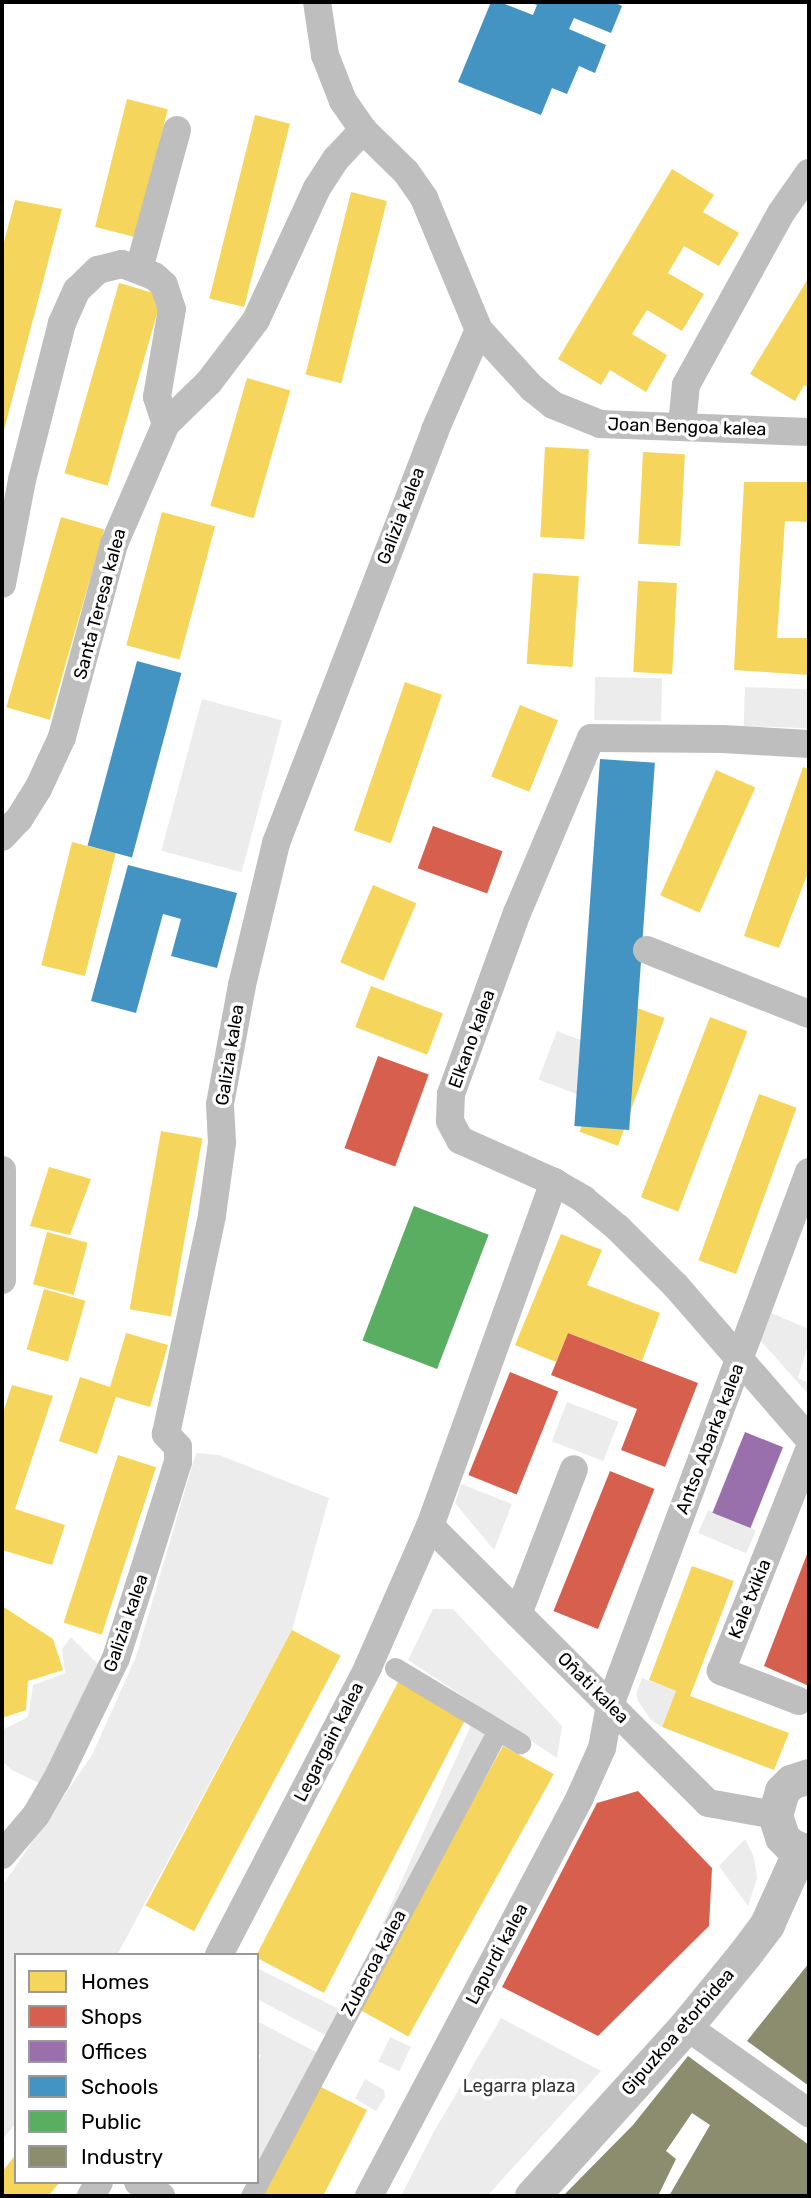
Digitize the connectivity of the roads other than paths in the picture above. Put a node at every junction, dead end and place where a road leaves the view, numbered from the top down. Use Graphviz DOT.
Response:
graph roads {
  1 [pos="317,2"];
  2 [pos="177,130"];
  3 [pos="363,130"];
  4 [pos="809,175"];
  5 [pos="139,269"];
  6 [pos="479,330"];
  7 [pos="166,424"];
  8 [pos="682,425"];
  9 [pos="809,432"];
  10 [pos="2,584"];
  11 [pos="809,744"];
  12 [pos="2,837"];
  13 [pos="647,950"];
  14 [pos="809,1014"];
  15 [pos="2,1170"];
  16 [pos="809,1172"];
  17 [pos="554,1182"];
  18 [pos="2,1280"];
  19 [pos="740,1361"];
  20 [pos="809,1439"];
  21 [pos="809,1450"];
  22 [pos="574,1469"];
  23 [pos="430,1526"];
  24 [pos="518,1614"];
  25 [pos="395,1668"];
  26 [pos="799,1701"];
  27 [pos="610,1705"];
  28 [pos="498,1730"];
  29 [pos="520,1743"];
  30 [pos="809,1776"];
  31 [pos="775,1815"];
  32 [pos="805,1852"];
  33 [pos="2,1855"];
  34 [pos="220,1953"];
  35 [pos="686,2026"];
  36 [pos="809,2113"];
  37 [pos="259,2181"];
  38 [pos="141,2184"];
  39 [pos="161,2196"];
  40 [pos="369,2196"];
  41 [pos="532,2196"];
  1 -- 3 [label="street, Joan Bengoa kalea"];
  2 -- 5 [label="street"];
  3 -- 6 [label="street, Joan Bengoa kalea"];
  3 -- 7 [label="street, Santa Teresa kalea"];
  4 -- 8 [label="street"];
  5 -- 7 [label="street"];
  5 -- 10 [label="street"];
  6 -- 8 [label="street, Joan Bengoa kalea"];
  6 -- 33 [label="street, Galizia kalea"];
  7 -- 12 [label="street, Santa Teresa kalea"];
  8 -- 9 [label="street, Joan Bengoa kalea"];
  11 -- 17 [label="street, Elkano kalea"];
  13 -- 14 [label="street"];
  15 -- 18 [label="street"];
  16 -- 19 [label="street, Antso Abarka kalea"];
  17 -- 19 [label="street, Elkano kalea"];
  17 -- 23 [label="street"];
  19 -- 20 [label="street, Elkano kalea"];
  19 -- 27 [label="street, Antso Abarka kalea"];
  21 -- 26 [label="street, Kale txikia"];
  22 -- 24 [label="street"];
  23 -- 24 [label="street, Oñati kalea"];
  23 -- 34 [label="street, Legargain kalea"];
  24 -- 27 [label="street, Oñati kalea"];
  25 -- 28 [label="street"];
  27 -- 31 [label="street, Oñati kalea"];
  27 -- 40 [label="street, Lapurdi kalea"];
  28 -- 29 [label="street"];
  28 -- 37 [label="street, Zuberoa kalea"];
  30 -- 31 [label="street"];
  31 -- 32 [label="street"];
  32 -- 35 [label="street, Gipuzkoa etorbidea"];
  35 -- 36 [label="street"];
  35 -- 41 [label="street, Gipuzkoa etorbidea"];
  38 -- 39 [label="street"];
}
